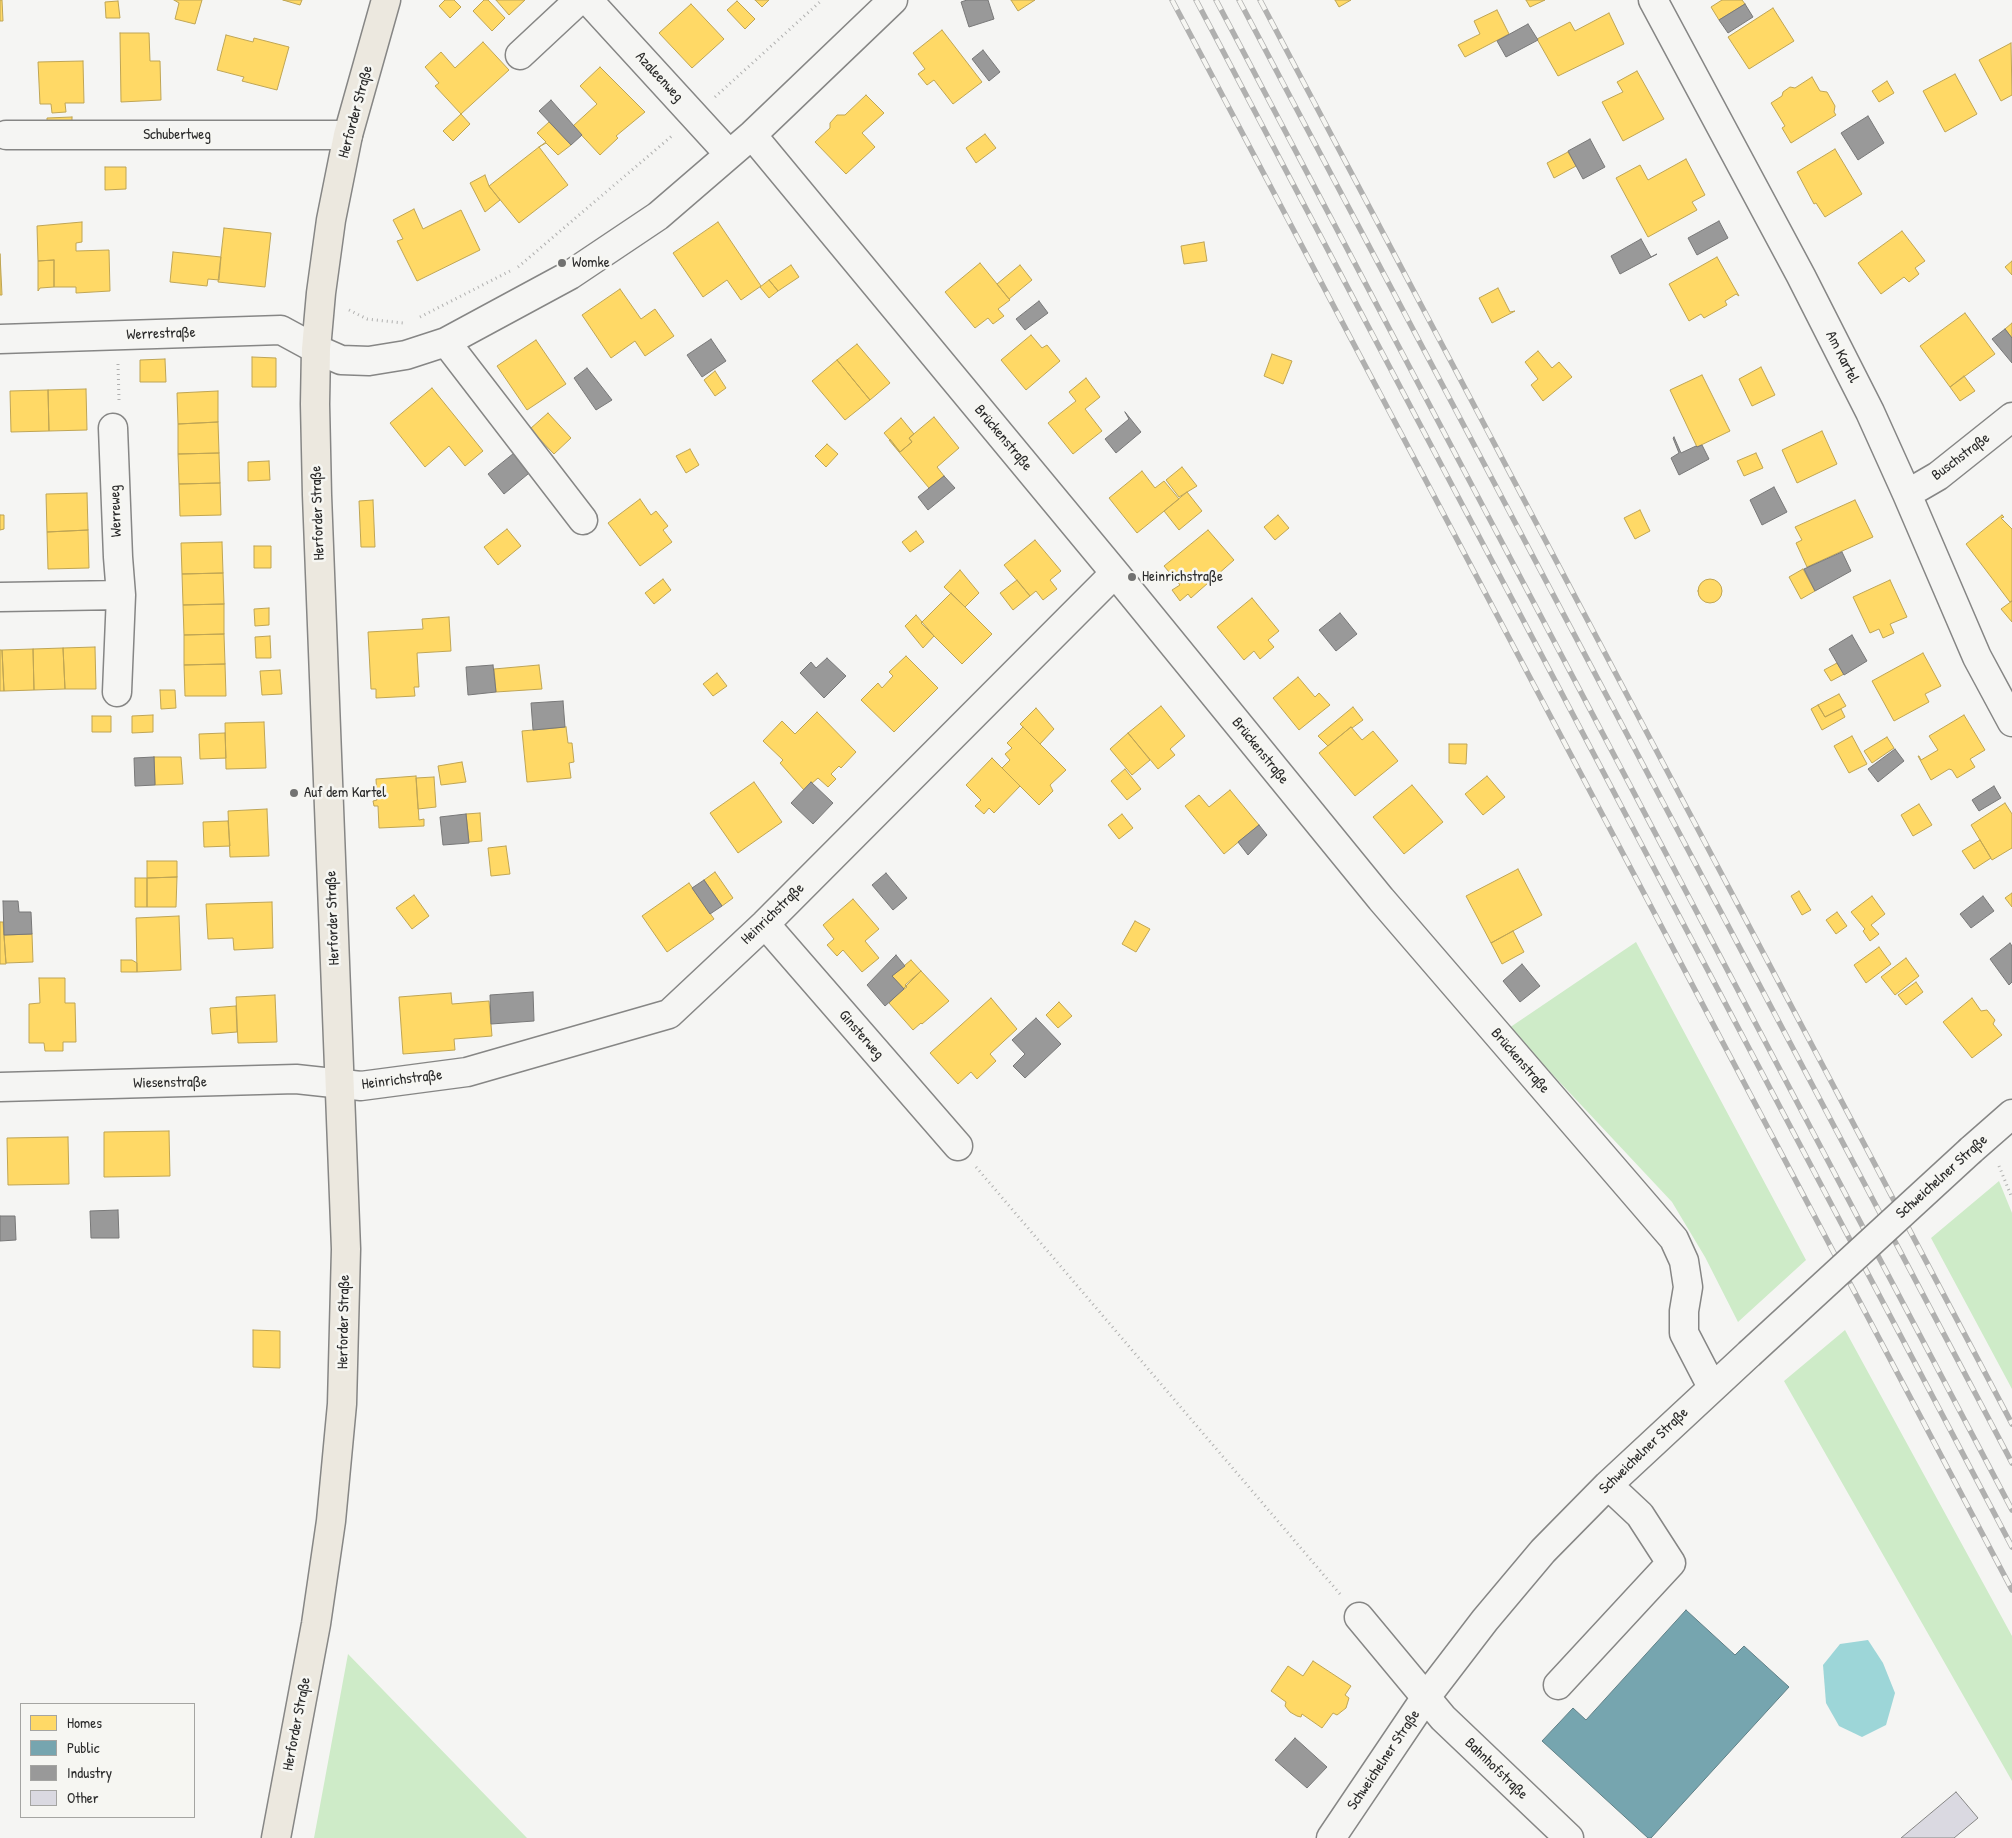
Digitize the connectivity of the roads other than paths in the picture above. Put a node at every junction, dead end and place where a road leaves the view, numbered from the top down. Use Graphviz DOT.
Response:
graph roads {
  1 [pos="386,0"];
  2 [pos="579,0"];
  3 [pos="588,0"];
  4 [pos="892,0"];
  5 [pos="1653,0"];
  6 [pos="520,55"];
  7 [pos="6,135"];
  8 [pos="348,135"];
  9 [pos="752,135"];
  10 [pos="729,154"];
  11 [pos="0,339"];
  12 [pos="446,342"];
  13 [pos="316,349"];
  14 [pos="2012,418"];
  15 [pos="113,428"];
  16 [pos="1908,494"];
  17 [pos="583,520"];
  18 [pos="1115,573"];
  19 [pos="121,595"];
  20 [pos="0,597"];
  21 [pos="117,692"];
  22 [pos="2012,722"];
  23 [pos="765,924"];
  24 [pos="340,1084"];
  25 [pos="0,1087"];
  26 [pos="2012,1114"];
  27 [pos="958,1146"];
  28 [pos="1712,1387"];
  29 [pos="1608,1485"];
  30 [pos="1359,1617"];
  31 [pos="1558,1685"];
  32 [pos="1426,1697"];
  33 [pos="276,1838"];
  34 [pos="1331,1838"];
  35 [pos="1569,1838"];
  1 -- 8 [label="main road, Herforder Straße"];
  2 -- 6 [label="street"];
  3 -- 10 [label="street, Azaleenweg"];
  4 -- 9 [label="street"];
  5 -- 16 [label="street, Am Kartel"];
  7 -- 8 [label="street, Schubertweg"];
  8 -- 13 [label="main road, Herforder Straße"];
  9 -- 10 [label="street"];
  9 -- 18 [label="street, Brückenstraße"];
  10 -- 12 [label="street"];
  11 -- 13 [label="street, Werrestraße"];
  12 -- 13 [label="street"];
  12 -- 17 [label="street"];
  13 -- 24 [label="main road, Herforder Straße"];
  14 -- 16 [label="street, Buschstraße"];
  15 -- 19 [label="street, Werreweg"];
  16 -- 22 [label="street, Am Kartel"];
  18 -- 23 [label="street, Heinrichstraße"];
  18 -- 28 [label="street, Brückenstraße"];
  19 -- 20 [label="street"];
  19 -- 21 [label="street, Werreweg"];
  23 -- 24 [label="street, Heinrichstraße"];
  23 -- 27 [label="street, Ginsterweg"];
  24 -- 25 [label="street, Wiesenstraße"];
  24 -- 33 [label="main road, Herforder Straße"];
  26 -- 28 [label="street, Schweichelner Straße, bridge"];
  28 -- 29 [label="street, Schweichelner Straße"];
  29 -- 31 [label="street"];
  29 -- 32 [label="street, Schweichelner Straße"];
  30 -- 32 [label="street, Bahnhofstraße"];
  32 -- 34 [label="street, Schweichelner Straße"];
  32 -- 35 [label="street, Bahnhofstraße"];
}
